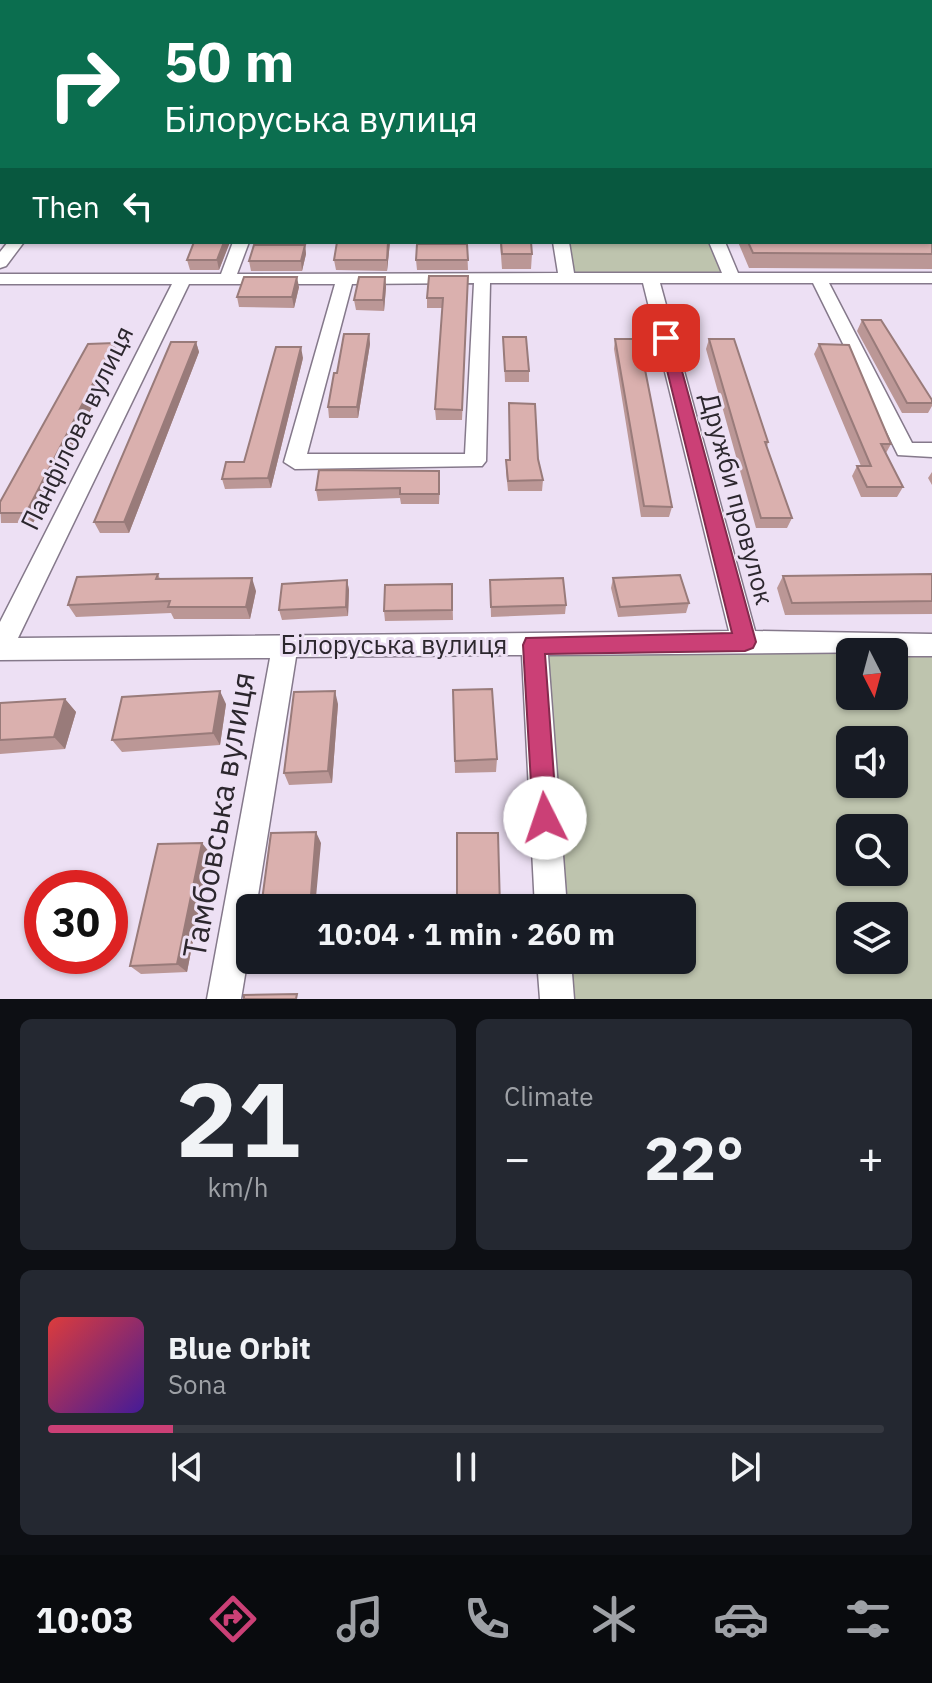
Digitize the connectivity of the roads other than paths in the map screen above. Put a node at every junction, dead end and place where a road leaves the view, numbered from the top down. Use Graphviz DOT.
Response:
graph roads {
  1 [pos="14,244"];
  2 [pos="240,244"];
  3 [pos="561,244"];
  4 [pos="718,244"];
  5 [pos="0,263"];
  6 [pos="184,277"];
  7 [pos="228,277"];
  8 [pos="818,277"];
  9 [pos="345,278"];
  10 [pos="567,278"];
  11 [pos="650,278"];
  12 [pos="732,278"];
  13 [pos="932,278"];
  14 [pos="0,279"];
  15 [pos="482,279"];
  16 [pos="932,450"];
  17 [pos="745,642"];
  18 [pos="285,644"];
  19 [pos="534,645"];
  20 [pos="932,645"];
  21 [pos="0,648"];
  22 [pos="550,894"];
  23 [pos="555,974"];
  24 [pos="224,999"];
  25 [pos="557,999"];
  1 -- 5 [label="street"];
  2 -- 7 [label="street"];
  3 -- 10 [label="street"];
  4 -- 12 [label="street"];
  6 -- 7 [label="street"];
  6 -- 14 [label="street"];
  6 -- 21 [label="street, Панфілова вулиця"];
  7 -- 9 [label="street"];
  8 -- 12 [label="street"];
  8 -- 13 [label="street"];
  8 -- 16 [label="street"];
  9 -- 15 [label="street"];
  9 -- 15 [label="street"];
  10 -- 11 [label="street"];
  10 -- 15 [label="street"];
  11 -- 12 [label="street"];
  11 -- 17 [label="street, Дружби провулок"];
  17 -- 19 [label="street, Білоруська вулиця"];
  17 -- 20 [label="street, Білоруська вулиця"];
  18 -- 19 [label="street, Білоруська вулиця"];
  18 -- 21 [label="street, Білоруська вулиця"];
  18 -- 24 [label="street, Тамбовська вулиця"];
  19 -- 22 [label="street"];
  23 -- 25 [label="street"];
}
